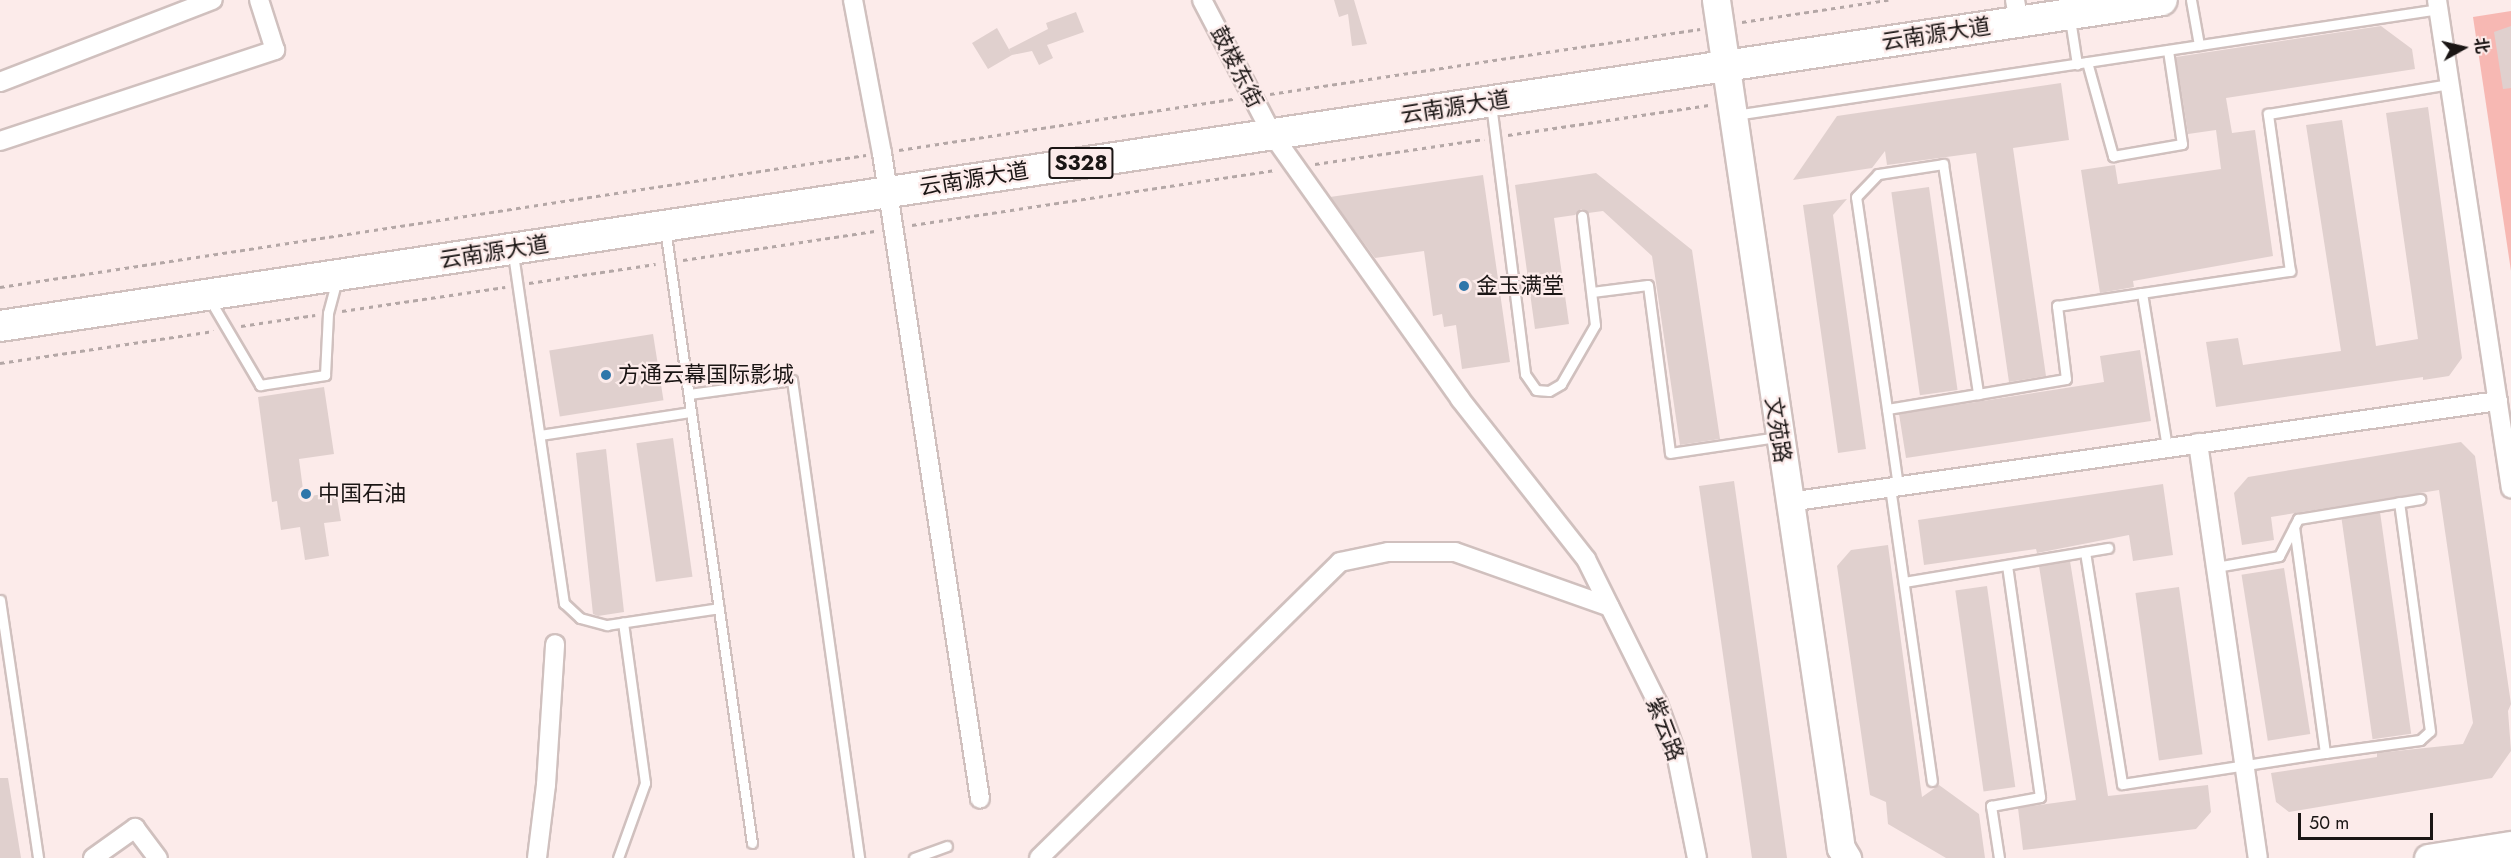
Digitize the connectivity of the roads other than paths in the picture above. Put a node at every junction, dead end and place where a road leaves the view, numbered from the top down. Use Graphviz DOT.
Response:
graph roads {
  1 [pos="213,0"];
  2 [pos="259,0"];
  3 [pos="853,0"];
  4 [pos="1202,0"];
  5 [pos="2162,0"];
  6 [pos="2191,0"];
  7 [pos="2438,4"];
  8 [pos="2017,11"];
  9 [pos="1717,13"];
  10 [pos="2070,14"];
  11 [pos="2199,45"];
  12 [pos="2168,50"];
  13 [pos="2082,63"];
  14 [pos="1723,66"];
  15 [pos="0,82"];
  16 [pos="2450,84"];
  17 [pos="1491,102"];
  18 [pos="1730,109"];
  19 [pos="1272,134"];
  20 [pos="0,141"];
  21 [pos="1296,167"];
  22 [pos="887,192"];
  23 [pos="1582,216"];
  24 [pos="665,226"];
  25 [pos="512,249"];
  26 [pos="338,275"];
  27 [pos="1592,292"];
  28 [pos="2142,293"];
  29 [pos="207,295"];
  30 [pos="0,326"];
  31 [pos="689,394"];
  32 [pos="1978,394"];
  33 [pos="2498,401"];
  34 [pos="1887,409"];
  35 [pos="691,412"];
  36 [pos="540,435"];
  37 [pos="1779,437"];
  38 [pos="2199,443"];
  39 [pos="2167,448"];
  40 [pos="1894,487"];
  41 [pos="2511,488"];
  42 [pos="2420,499"];
  43 [pos="1789,502"];
  44 [pos="2399,502"];
  45 [pos="2294,527"];
  46 [pos="2108,548"];
  47 [pos="2085,552"];
  48 [pos="2007,565"];
  49 [pos="2216,567"];
  50 [pos="1904,582"];
  51 [pos="0,600"];
  52 [pos="1610,607"];
  53 [pos="719,608"];
  54 [pos="623,622"];
  55 [pos="555,644"];
  56 [pos="2325,753"];
  57 [pos="2244,766"];
  58 [pos="1932,781"];
  59 [pos="980,799"];
  60 [pos="752,843"];
  61 [pos="2511,845"];
  62 [pos="947,846"];
  63 [pos="2439,857"];
  64 [pos="38,858"];
  65 [pos="93,858"];
  66 [pos="158,858"];
  67 [pos="537,858"];
  68 [pos="618,858"];
  69 [pos="859,858"];
  70 [pos="914,858"];
  71 [pos="1039,858"];
  72 [pos="1697,858"];
  73 [pos="1847,858"];
  74 [pos="1999,858"];
  75 [pos="2258,858"];
  1 -- 15 [label="street"];
  2 -- 20 [label="street"];
  3 -- 22 [label="street"];
  4 -- 19 [label="street, 鼓楼东街"];
  5 -- 10 [label="main road, 云南源大道 / S328"];
  6 -- 11 [label="lane"];
  7 -- 11 [label="lane"];
  7 -- 16 [label="street"];
  8 -- 10 [label="main road, 云南源大道 / S328"];
  8 -- 14 [label="main road, 云南源大道 / S328"];
  9 -- 14 [label="street, 文苑路"];
  10 -- 13 [label="lane"];
  11 -- 12 [label="lane"];
  12 -- 13 [label="lane"];
  12 -- 13 [label="lane"];
  13 -- 18 [label="lane"];
  14 -- 17 [label="main road, 云南源大道 / S328"];
  14 -- 18 [label="street, 文苑路"];
  16 -- 28 [label="lane"];
  16 -- 33 [label="street"];
  17 -- 19 [label="main road, 云南源大道 / S328"];
  17 -- 27 [label="lane"];
  18 -- 37 [label="street, 文苑路"];
  19 -- 21 [label="street, 鼓楼东街"];
  19 -- 22 [label="main road, 云南源大道 / S328"];
  21 -- 52 [label="street, 紫云路"];
  22 -- 24 [label="main road, 云南源大道 / S328"];
  22 -- 59 [label="street"];
  23 -- 27 [label="lane"];
  24 -- 25 [label="main road, 云南源大道 / S328"];
  24 -- 31 [label="lane"];
  25 -- 26 [label="main road, 云南源大道 / S328"];
  25 -- 36 [label="lane"];
  26 -- 29 [label="main road, 云南源大道 / S328"];
  26 -- 29 [label="lane"];
  27 -- 37 [label="lane"];
  28 -- 32 [label="lane"];
  28 -- 39 [label="lane"];
  29 -- 30 [label="main road, 云南源大道 / S328"];
  31 -- 35 [label="lane"];
  31 -- 69 [label="lane"];
  32 -- 34 [label="lane"];
  32 -- 34 [label="lane"];
  33 -- 38 [label="street"];
  33 -- 41 [label="street"];
  34 -- 40 [label="lane"];
  35 -- 36 [label="lane"];
  35 -- 53 [label="lane"];
  36 -- 54 [label="lane"];
  37 -- 43 [label="street, 文苑路"];
  38 -- 39 [label="street"];
  38 -- 49 [label="street"];
  39 -- 40 [label="street"];
  40 -- 43 [label="street"];
  40 -- 50 [label="lane"];
  42 -- 44 [label="lane"];
  43 -- 73 [label="street, 文苑路"];
  44 -- 45 [label="lane"];
  44 -- 56 [label="lane"];
  45 -- 49 [label="lane"];
  45 -- 56 [label="lane"];
  46 -- 47 [label="lane"];
  47 -- 48 [label="lane"];
  47 -- 57 [label="lane"];
  48 -- 50 [label="lane"];
  48 -- 74 [label="lane"];
  49 -- 57 [label="street"];
  50 -- 58 [label="lane"];
  51 -- 64 [label="lane"];
  52 -- 71 [label="street"];
  52 -- 72 [label="street, 紫云路"];
  53 -- 54 [label="lane"];
  53 -- 60 [label="lane"];
  54 -- 68 [label="lane"];
  55 -- 67 [label="street"];
  56 -- 57 [label="lane"];
  57 -- 75 [label="street"];
  61 -- 63 [label="street"];
  62 -- 70 [label="lane"];
  65 -- 66 [label="street"];
}
